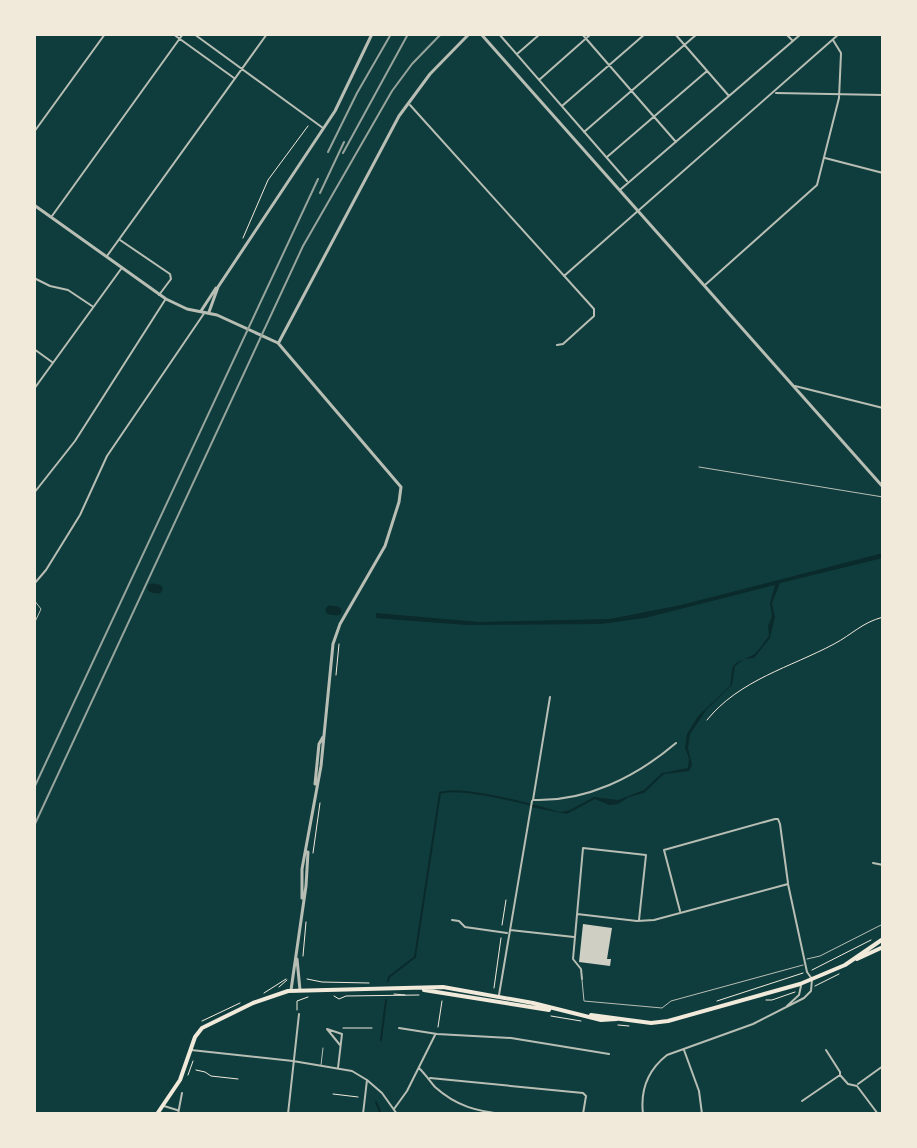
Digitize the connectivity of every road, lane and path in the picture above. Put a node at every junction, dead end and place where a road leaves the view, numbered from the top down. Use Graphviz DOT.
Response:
graph roads {
  1 [pos="105,34"];
  2 [pos="173,34"];
  3 [pos="183,34"];
  4 [pos="194,34"];
  5 [pos="267,34"];
  6 [pos="372,34"];
  7 [pos="469,34"];
  8 [pos="481,34"];
  9 [pos="499,34"];
  10 [pos="540,34"];
  11 [pos="582,34"];
  12 [pos="591,34"];
  13 [pos="645,34"];
  14 [pos="675,34"];
  15 [pos="697,34"];
  16 [pos="786,34"];
  17 [pos="801,34"];
  18 [pos="839,34"];
  19 [pos="180,39"];
  20 [pos="586,39"];
  21 [pos="833,40"];
  22 [pos="793,41"];
  23 [pos="685,45"];
  24 [pos="516,54"];
  25 [pos="609,65"];
  26 [pos="241,69"];
  27 [pos="707,71"];
  28 [pos="235,78"];
  29 [pos="539,80"];
  30 [pos="632,91"];
  31 [pos="773,92"];
  32 [pos="839,94"];
  33 [pos="883,95"];
  34 [pos="730,96"];
  35 [pos="408,103"];
  36 [pos="562,106"];
  37 [pos="654,117"];
  38 [pos="312,120"];
  39 [pos="324,129"];
  40 [pos="34,132"];
  41 [pos="584,132"];
  42 [pos="677,143"];
  43 [pos="607,158"];
  44 [pos="824,158"];
  45 [pos="883,173"];
  46 [pos="627,182"];
  47 [pos="619,190"];
  48 [pos="34,205"];
  49 [pos="638,212"];
  50 [pos="51,217"];
  51 [pos="243,238"];
  52 [pos="119,239"];
  53 [pos="106,257"];
  54 [pos="122,268"];
  55 [pos="564,276"];
  56 [pos="34,278"];
  57 [pos="704,286"];
  58 [pos="218,287"];
  59 [pos="159,295"];
  60 [pos="166,299"];
  61 [pos="93,307"];
  62 [pos="205,312"];
  63 [pos="278,343"];
  64 [pos="557,345"];
  65 [pos="34,349"];
  66 [pos="53,363"];
  67 [pos="794,386"];
  68 [pos="34,389"];
  69 [pos="883,408"];
  70 [pos="699,467"];
  71 [pos="883,487"];
  72 [pos="34,493"];
  73 [pos="883,497"];
  74 [pos="34,584"];
  75 [pos="34,600"];
  76 [pos="883,617"];
  77 [pos="34,624"];
  78 [pos="339,640"];
  79 [pos="335,682"];
  80 [pos="550,697"];
  81 [pos="707,720"];
  82 [pos="676,743"];
  83 [pos="321,798"];
  84 [pos="532,800"];
  85 [pos="313,860"];
  86 [pos="873,863"];
  87 [pos="883,865"];
  88 [pos="788,884"];
  89 [pos="506,900"];
  90 [pos="681,913"];
  91 [pos="577,914"];
  92 [pos="452,920"];
  93 [pos="639,921"];
  94 [pos="306,923"];
  95 [pos="883,924"];
  96 [pos="509,932"];
  97 [pos="501,933"];
  98 [pos="574,937"];
  99 [pos="883,939"];
  100 [pos="869,941"];
  101 [pos="883,947"];
  102 [pos="296,955"];
  103 [pos="854,959"];
  104 [pos="805,960"];
  105 [pos="302,964"];
  106 [pos="806,964"];
  107 [pos="813,969"];
  108 [pos="805,972"];
  109 [pos="304,975"];
  110 [pos="289,978"];
  111 [pos="303,979"];
  112 [pos="582,979"];
  113 [pos="812,979"];
  114 [pos="824,982"];
  115 [pos="800,984"];
  116 [pos="414,989"];
  117 [pos="291,990"];
  118 [pos="300,990"];
  119 [pos="494,990"];
  120 [pos="814,992"];
  121 [pos="333,995"];
  122 [pos="395,995"];
  123 [pos="256,996"];
  124 [pos="297,996"];
  125 [pos="473,996"];
  126 [pos="442,997"];
  127 [pos="498,997"];
  128 [pos="246,1001"];
  129 [pos="715,1002"];
  130 [pos="783,1009"];
  131 [pos="555,1010"];
  132 [pos="540,1011"];
  133 [pos="299,1014"];
  134 [pos="199,1023"];
  135 [pos="372,1028"];
  136 [pos="399,1028"];
  137 [pos="436,1033"];
  138 [pos="342,1034"];
  139 [pos="340,1045"];
  140 [pos="323,1048"];
  141 [pos="683,1048"];
  142 [pos="193,1050"];
  143 [pos="826,1050"];
  144 [pos="609,1054"];
  145 [pos="293,1061"];
  146 [pos="321,1065"];
  147 [pos="883,1066"];
  148 [pos="338,1068"];
  149 [pos="419,1068"];
  150 [pos="196,1070"];
  151 [pos="840,1075"];
  152 [pos="430,1078"];
  153 [pos="186,1079"];
  154 [pos="238,1079"];
  155 [pos="367,1080"];
  156 [pos="857,1086"];
  157 [pos="182,1093"];
  158 [pos="333,1094"];
  159 [pos="365,1098"];
  160 [pos="802,1101"];
  161 [pos="163,1105"];
  162 [pos="394,1109"];
  163 [pos="178,1112"];
  164 [pos="157,1114"];
  165 [pos="288,1114"];
  166 [pos="363,1114"];
  167 [pos="397,1114"];
  168 [pos="505,1114"];
  169 [pos="583,1114"];
  170 [pos="643,1114"];
  171 [pos="702,1114"];
  172 [pos="878,1114"];
  1 -- 40 [label="street"];
  2 -- 19 [label="street"];
  3 -- 19 [label="street"];
  4 -- 26 [label="street"];
  5 -- 26 [label="street"];
  6 -- 39 [label="street"];
  7 -- 35 [label="street"];
  8 -- 47 [label="street"];
  9 -- 24 [label="street"];
  10 -- 24 [label="street"];
  11 -- 20 [label="street"];
  12 -- 20 [label="street"];
  13 -- 25 [label="street"];
  14 -- 23 [label="street"];
  15 -- 23 [label="street"];
  16 -- 22 [label="street"];
  17 -- 22 [label="street"];
  18 -- 21 [label="street"];
  19 -- 28 [label="street"];
  19 -- 50 [label="street"];
  20 -- 25 [label="street"];
  20 -- 29 [label="street"];
  21 -- 31 [label="street"];
  21 -- 32 [label="street"];
  22 -- 34 [label="street"];
  23 -- 27 [label="street"];
  23 -- 30 [label="street"];
  24 -- 29 [label="street"];
  25 -- 30 [label="street"];
  25 -- 36 [label="street"];
  26 -- 28 [label="street"];
  26 -- 38 [label="street"];
  27 -- 34 [label="street"];
  27 -- 37 [label="street"];
  28 -- 52 [label="street"];
  29 -- 36 [label="street"];
  30 -- 37 [label="street"];
  30 -- 41 [label="street"];
  31 -- 32 [label="street"];
  31 -- 49 [label="street"];
  32 -- 33 [label="street"];
  32 -- 44 [label="street"];
  34 -- 42 [label="street"];
  35 -- 55 [label="street"];
  35 -- 63 [label="street"];
  36 -- 41 [label="street"];
  37 -- 42 [label="street"];
  37 -- 43 [label="street"];
  38 -- 39 [label="street"];
  38 -- 51 [label="path"];
  39 -- 58 [label="street"];
  41 -- 43 [label="street"];
  42 -- 46 [label="street"];
  43 -- 46 [label="street"];
  44 -- 45 [label="street"];
  44 -- 57 [label="street"];
  46 -- 47 [label="street"];
  47 -- 49 [label="street"];
  48 -- 50 [label="street"];
  49 -- 55 [label="street"];
  49 -- 57 [label="street"];
  50 -- 53 [label="street"];
  52 -- 53 [label="street"];
  52 -- 59 [label="street"];
  53 -- 54 [label="street"];
  54 -- 59 [label="street"];
  54 -- 61 [label="street"];
  55 -- 64 [label="street"];
  56 -- 61 [label="street"];
  57 -- 67 [label="street"];
  58 -- 62 [label="street"];
  58 -- 62 [label="street"];
  59 -- 60 [label="street"];
  60 -- 62 [label="street"];
  60 -- 72 [label="street"];
  61 -- 66 [label="street"];
  62 -- 63 [label="street"];
  62 -- 74 [label="street"];
  63 -- 102 [label="street"];
  65 -- 66 [label="street"];
  66 -- 68 [label="street"];
  67 -- 69 [label="street"];
  67 -- 71 [label="street"];
  70 -- 73 [label="lane"];
  75 -- 77 [label="lane"];
  76 -- 81 [label="path"];
  78 -- 79 [label="path"];
  80 -- 84 [label="street"];
  82 -- 84 [label="street"];
  83 -- 85 [label="path"];
  84 -- 96 [label="street"];
  86 -- 87 [label="street"];
  88 -- 90 [label="street"];
  88 -- 90 [label="street"];
  88 -- 104 [label="street"];
  89 -- 97 [label="path"];
  90 -- 93 [label="street"];
  91 -- 93 [label="street"];
  91 -- 93 [label="street"];
  91 -- 98 [label="street"];
  92 -- 97 [label="street"];
  94 -- 105 [label="path"];
  95 -- 104 [label="lane"];
  96 -- 97 [label="street"];
  96 -- 98 [label="street"];
  96 -- 127 [label="street"];
  97 -- 119 [label="path"];
  98 -- 112 [label="street"];
  99 -- 103 [label="main road"];
  100 -- 107 [label="path"];
  101 -- 103 [label="main road"];
  102 -- 117 [label="street"];
  102 -- 118 [label="street"];
  103 -- 113 [label="main road"];
  104 -- 106 [label="street"];
  106 -- 108 [label="street"];
  106 -- 112 [label="lane"];
  108 -- 113 [label="street"];
  108 -- 115 [label="street"];
  108 -- 129 [label="path"];
  109 -- 111 [label="path"];
  110 -- 123 [label="path"];
  113 -- 115 [label="main road"];
  113 -- 130 [label="street"];
  114 -- 120 [label="path"];
  115 -- 130 [label="street"];
  115 -- 131 [label="main road"];
  116 -- 118 [label="main road"];
  116 -- 125 [label="main road"];
  116 -- 127 [label="main road"];
  117 -- 118 [label="main road"];
  117 -- 142 [label="main road"];
  121 -- 122 [label="path"];
  124 -- 133 [label="path"];
  125 -- 127 [label="main road"];
  125 -- 132 [label="main road"];
  126 -- 137 [label="path"];
  127 -- 131 [label="main road"];
  127 -- 132 [label="main road"];
  128 -- 134 [label="path"];
  130 -- 141 [label="street"];
  131 -- 132 [label="main road"];
  133 -- 145 [label="street"];
  135 -- 138 [label="path"];
  136 -- 137 [label="street"];
  137 -- 144 [label="street"];
  137 -- 149 [label="street"];
  138 -- 139 [label="street"];
  138 -- 139 [label="street"];
  139 -- 148 [label="street"];
  140 -- 146 [label="lane"];
  141 -- 170 [label="street"];
  141 -- 171 [label="street"];
  142 -- 145 [label="street"];
  142 -- 153 [label="path"];
  142 -- 161 [label="main road"];
  143 -- 151 [label="street"];
  145 -- 146 [label="street"];
  145 -- 165 [label="street"];
  146 -- 148 [label="street"];
  147 -- 156 [label="street"];
  148 -- 155 [label="street"];
  149 -- 152 [label="street"];
  149 -- 162 [label="street"];
  150 -- 154 [label="path"];
  151 -- 156 [label="street"];
  151 -- 160 [label="street"];
  152 -- 168 [label="street"];
  152 -- 169 [label="street"];
  155 -- 159 [label="street"];
  155 -- 162 [label="street"];
  156 -- 172 [label="street"];
  157 -- 163 [label="street"];
  158 -- 159 [label="path"];
  159 -- 166 [label="street"];
  161 -- 163 [label="street"];
  161 -- 164 [label="main road"];
  162 -- 167 [label="street"];
}
